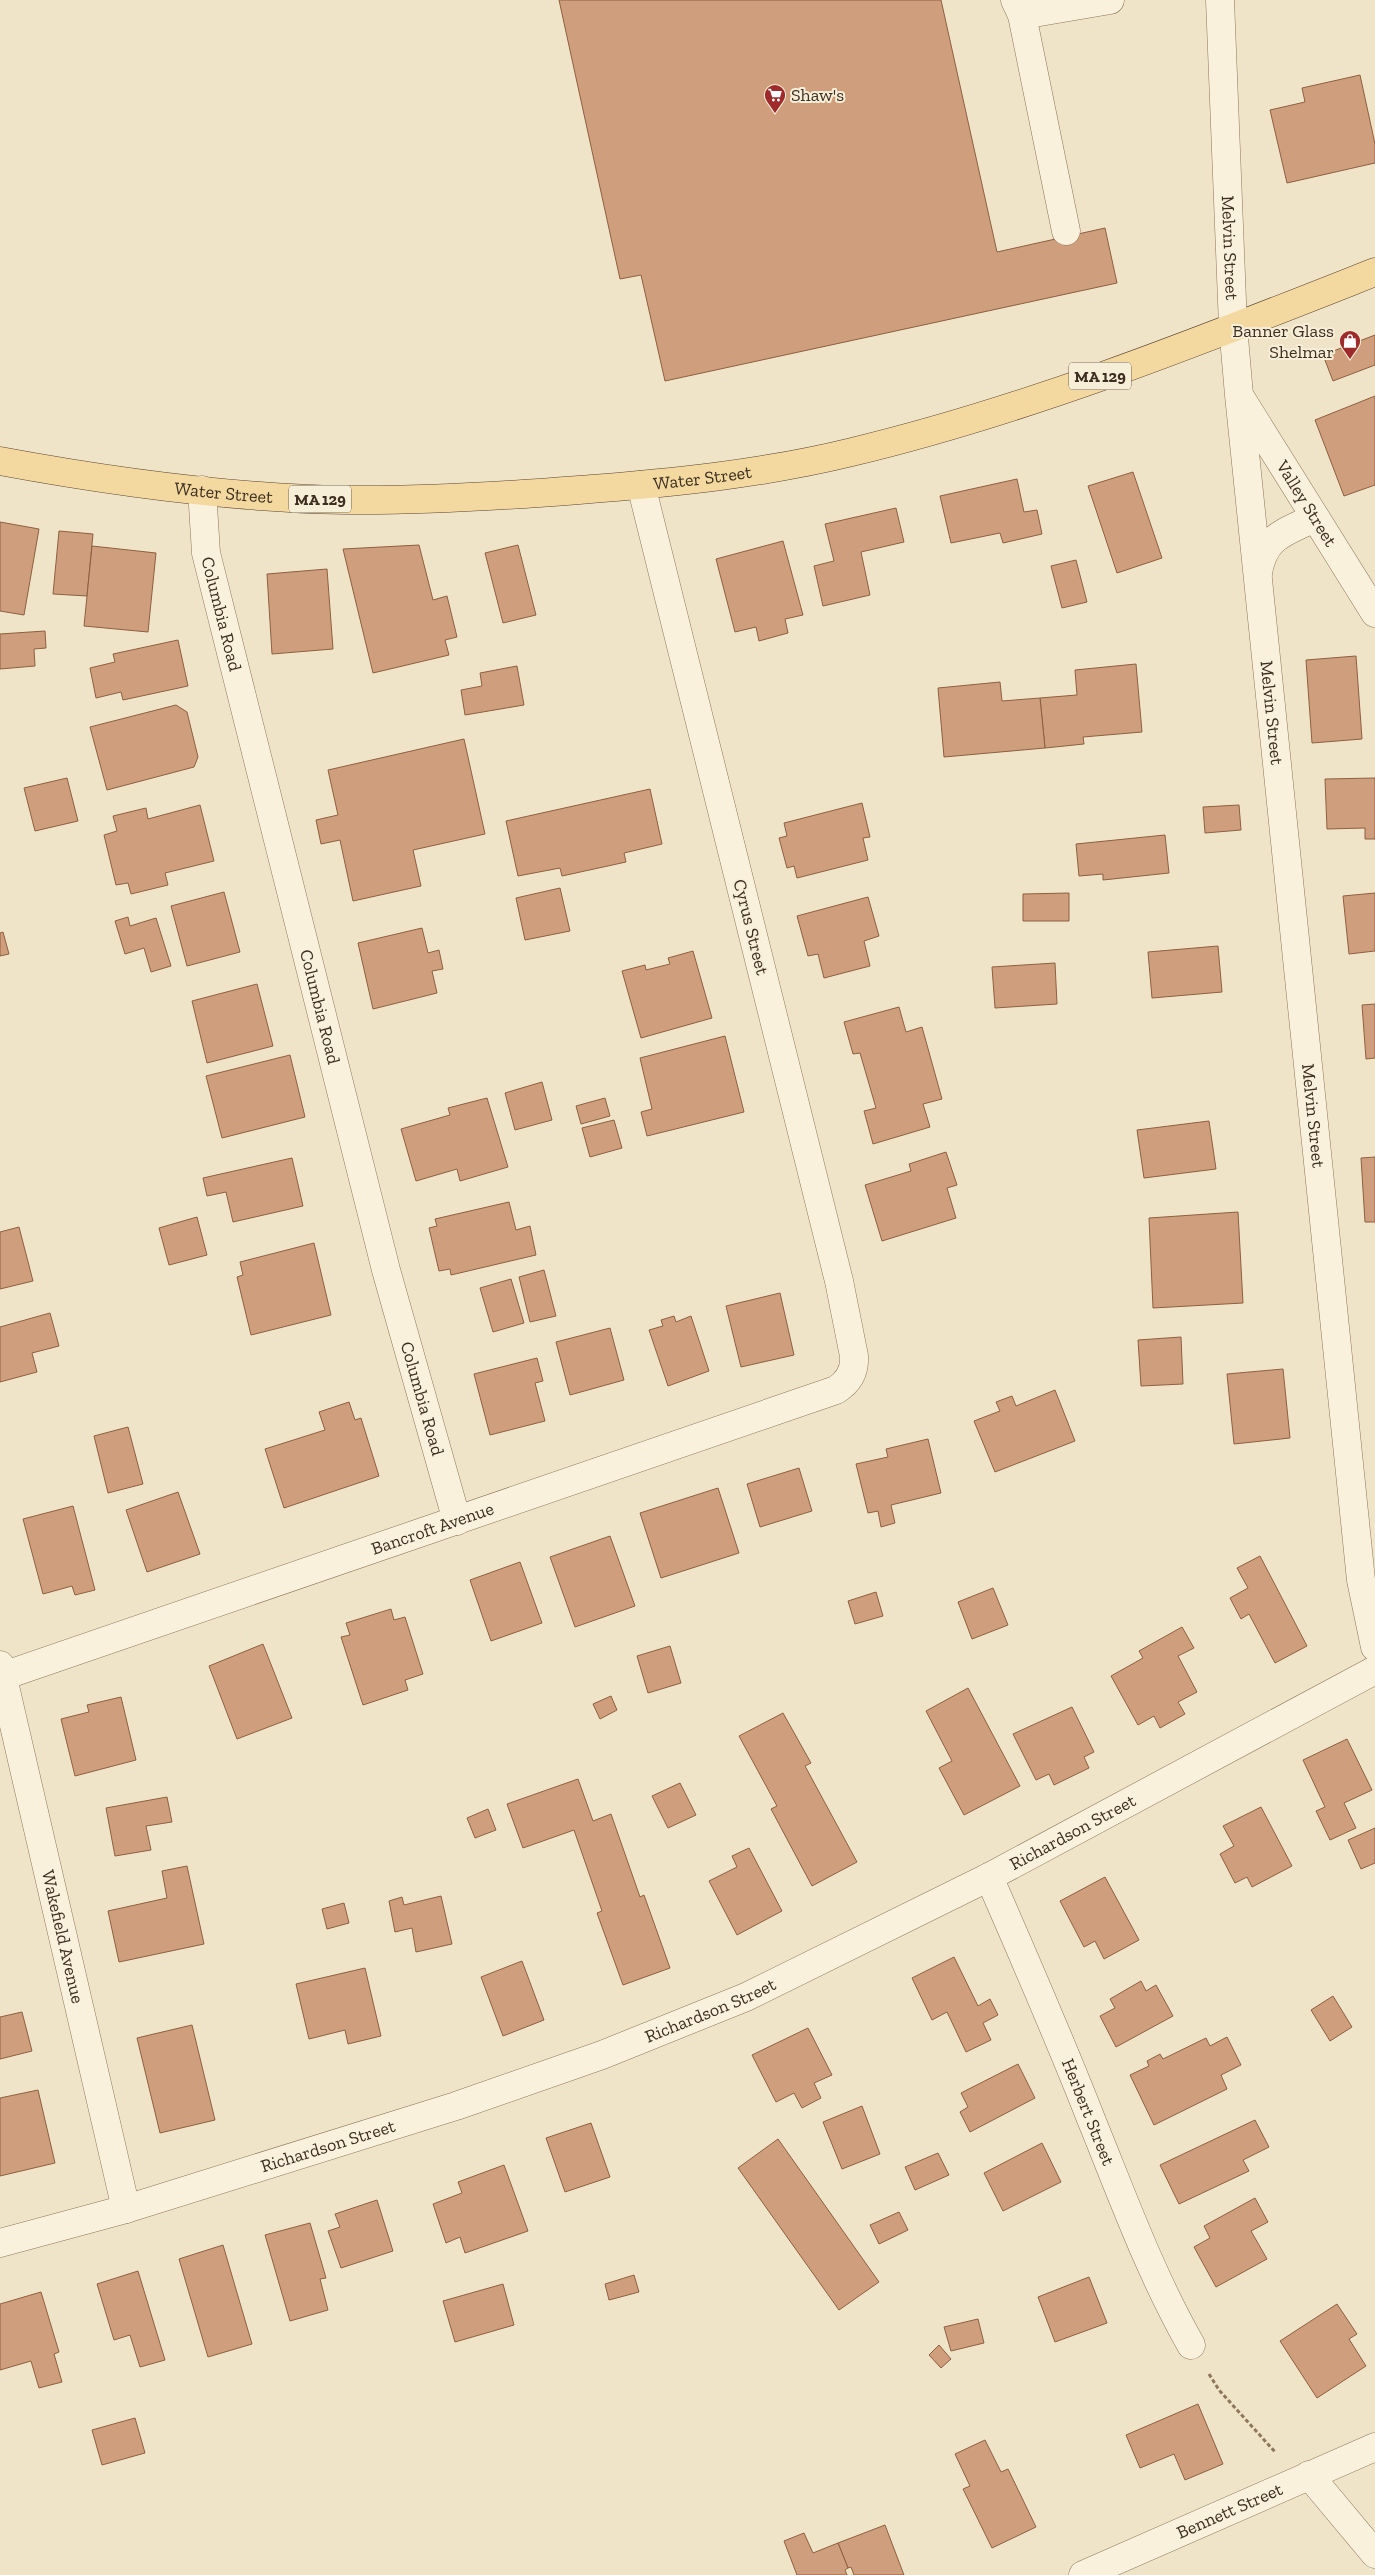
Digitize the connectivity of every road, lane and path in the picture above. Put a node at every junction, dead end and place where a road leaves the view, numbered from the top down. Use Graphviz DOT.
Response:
graph roads {
  1 [pos="1110,0"];
  2 [pos="1220,0"];
  3 [pos="1019,8"];
  4 [pos="1066,231"];
  5 [pos="1375,272"];
  6 [pos="1233,326"];
  7 [pos="1239,395"];
  8 [pos="0,460"];
  9 [pos="641,485"];
  10 [pos="202,490"];
  11 [pos="1314,518"];
  12 [pos="1257,584"];
  13 [pos="1375,613"];
  14 [pos="853,1370"];
  15 [pos="457,1521"];
  16 [pos="1375,1647"];
  17 [pos="1,1670"];
  18 [pos="1375,1670"];
  19 [pos="989,1877"];
  20 [pos="126,2209"];
  21 [pos="0,2243"];
  22 [pos="1191,2345"];
  23 [pos="1375,2447"];
  24 [pos="1305,2477"];
  25 [pos="1375,2554"];
  26 [pos="1083,2575"];
  1 -- 3 [label="street"];
  2 -- 6 [label="street, Melvin Street"];
  3 -- 4 [label="street"];
  5 -- 6 [label="main road, Water Street / MA 129"];
  6 -- 7 [label="street, Melvin Street"];
  6 -- 9 [label="main road, Water Street / MA 129"];
  7 -- 11 [label="street, Valley Street"];
  7 -- 12 [label="street, Melvin Street"];
  8 -- 10 [label="main road, Water Street / MA 129"];
  9 -- 10 [label="main road, Water Street / MA 129"];
  9 -- 14 [label="street, Cyrus Street"];
  10 -- 15 [label="street, Columbia Road"];
  11 -- 12 [label="street, Melvin Street"];
  11 -- 13 [label="street, Valley Street"];
  12 -- 16 [label="street, Melvin Street"];
  14 -- 15 [label="street, Bancroft Avenue"];
  15 -- 17 [label="street, Bancroft Avenue"];
  17 -- 20 [label="street, Wakefield Avenue"];
  18 -- 19 [label="street, Richardson Street"];
  19 -- 20 [label="street, Richardson Street"];
  19 -- 22 [label="street, Herbert Street"];
  20 -- 21 [label="street, Richardson Street"];
  22 -- 24 [label="path"];
  23 -- 24 [label="street, Bennett Street"];
  24 -- 25 [label="street"];
  24 -- 26 [label="street, Bennett Street"];
}
